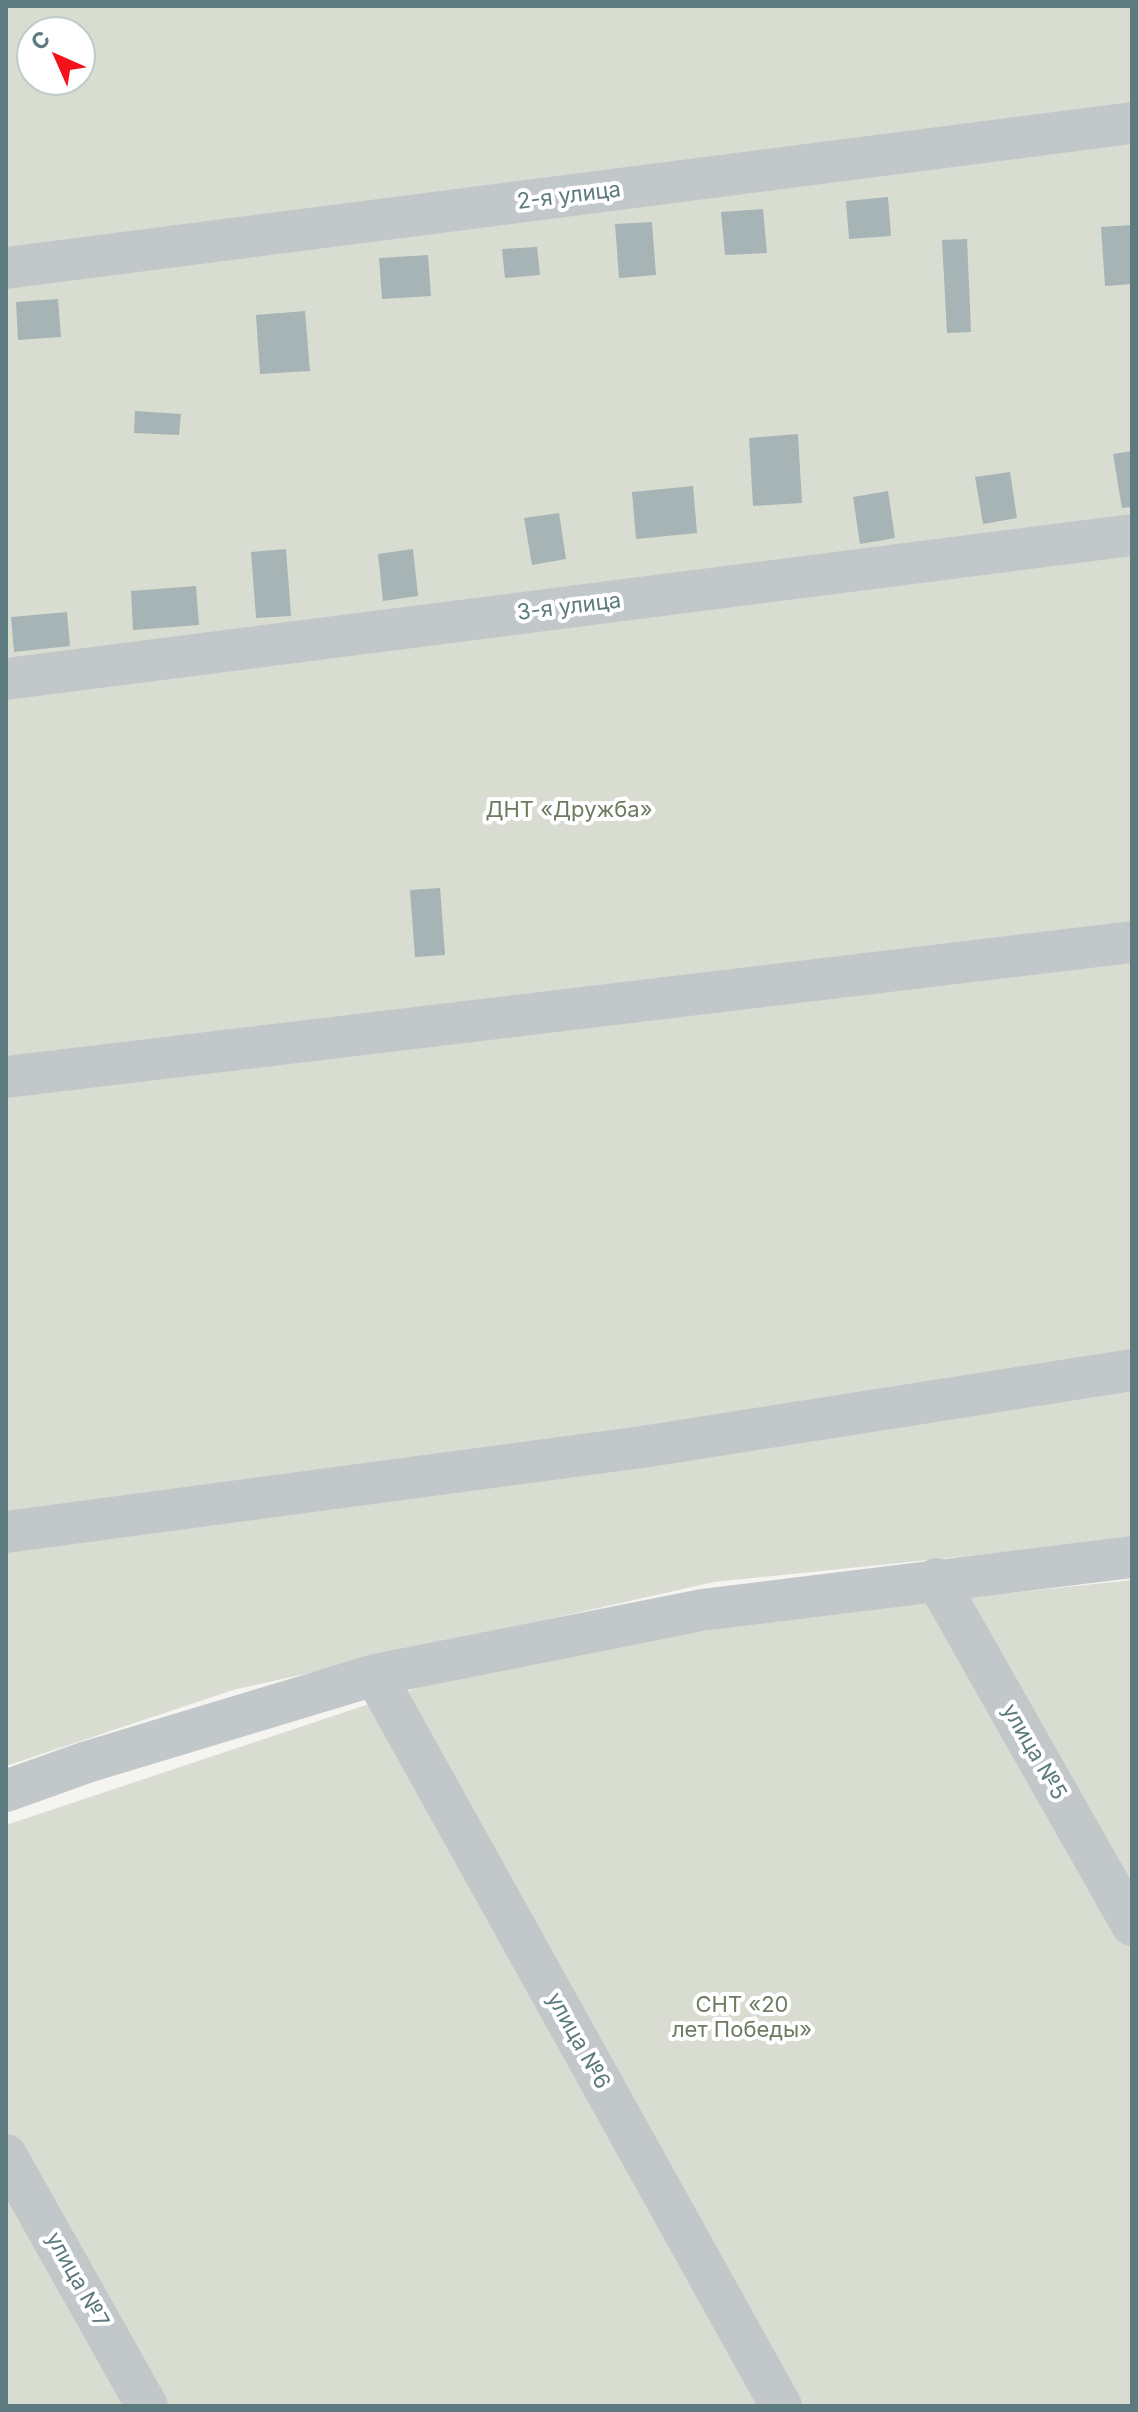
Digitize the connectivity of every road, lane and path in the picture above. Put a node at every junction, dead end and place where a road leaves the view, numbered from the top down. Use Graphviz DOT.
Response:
graph roads {
  1 [pos="1132,123"];
  2 [pos="6,268"];
  3 [pos="1132,535"];
  4 [pos="6,679"];
  5 [pos="1132,942"];
  6 [pos="6,1077"];
  7 [pos="1132,1370"];
  8 [pos="6,1532"];
  9 [pos="1132,1557"];
  10 [pos="936,1579"];
  11 [pos="375,1675"];
  12 [pos="6,1791"];
  13 [pos="1132,1925"];
  14 [pos="6,2155"];
  15 [pos="147,2406"];
  16 [pos="781,2406"];
  1 -- 2 [label="street, 2-я улица"];
  3 -- 4 [label="street, 3-я улица"];
  5 -- 6 [label="street"];
  7 -- 8 [label="street"];
  9 -- 10 [label="street"];
  10 -- 11 [label="street"];
  10 -- 13 [label="street, улица №5"];
  11 -- 12 [label="street"];
  11 -- 16 [label="street, улица №6"];
  14 -- 15 [label="street, улица №7"];
}
